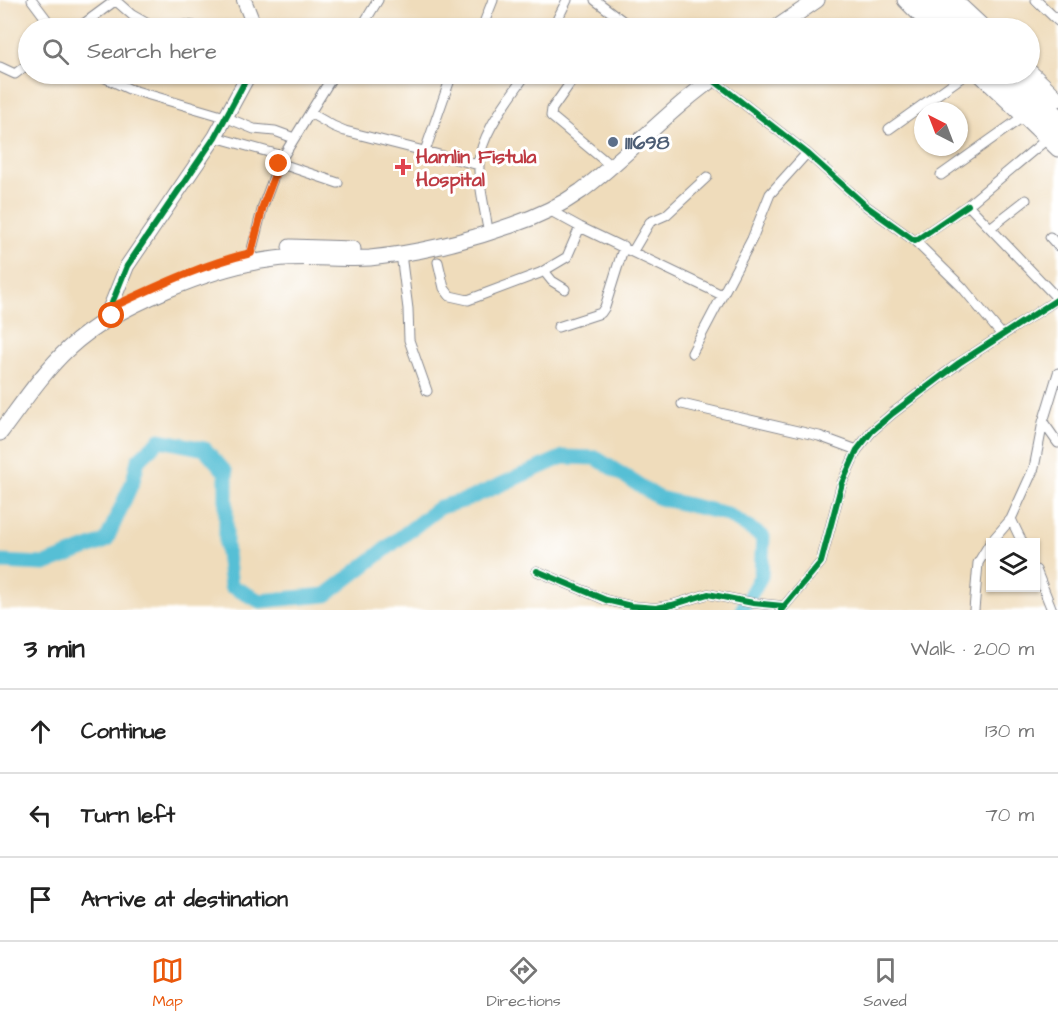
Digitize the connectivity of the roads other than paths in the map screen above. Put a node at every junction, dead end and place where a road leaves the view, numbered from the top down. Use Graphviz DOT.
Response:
graph roads {
  1 [pos="32,0"];
  2 [pos="116,0"];
  3 [pos="244,0"];
  4 [pos="378,0"];
  5 [pos="493,0"];
  6 [pos="567,0"];
  7 [pos="595,0"];
  8 [pos="817,0"];
  9 [pos="825,0"];
  10 [pos="905,0"];
  11 [pos="921,0"];
  12 [pos="938,0"];
  13 [pos="954,0"];
  14 [pos="1036,0"];
  15 [pos="46,18"];
  16 [pos="92,18"];
  17 [pos="137,18"];
  18 [pos="251,18"];
  19 [pos="367,18"];
  20 [pos="486,18"];
  21 [pos="557,18"];
  22 [pos="619,18"];
  23 [pos="791,18"];
  24 [pos="799,18"];
  25 [pos="923,18"];
  26 [pos="939,18"];
  27 [pos="956,18"];
  28 [pos="973,18"];
  29 [pos="1058,21"];
  30 [pos="0,67"];
  31 [pos="18,72"];
  32 [pos="1040,82"];
  33 [pos="118,84"];
  34 [pos="243,84"];
  35 [pos="328,84"];
  36 [pos="448,84"];
  37 [pos="520,84"];
  38 [pos="570,84"];
  39 [pos="696,84"];
  40 [pos="697,84"];
  41 [pos="716,84"];
  42 [pos="952,84"];
  43 [pos="990,84"];
  44 [pos="1004,84"];
  45 [pos="1024,84"];
  46 [pos="1058,99"];
  47 [pos="310,113"];
  48 [pos="1024,116"];
  49 [pos="1058,116"];
  50 [pos="225,117"];
  51 [pos="890,129"];
  52 [pos="215,137"];
  53 [pos="294,138"];
  54 [pos="1054,140"];
  55 [pos="425,151"];
  56 [pos="807,153"];
  57 [pos="281,160"];
  58 [pos="605,161"];
  59 [pos="479,165"];
  60 [pos="941,175"];
  61 [pos="707,177"];
  62 [pos="338,183"];
  63 [pos="1026,200"];
  64 [pos="968,205"];
  65 [pos="549,210"];
  66 [pos="487,224"];
  67 [pos="579,226"];
  68 [pos="990,228"];
  69 [pos="1050,237"];
  70 [pos="915,242"];
  71 [pos="624,246"];
  72 [pos="1058,246"];
  73 [pos="633,251"];
  74 [pos="401,254"];
  75 [pos="253,258"];
  76 [pos="438,262"];
  77 [pos="544,271"];
  78 [pos="564,289"];
  79 [pos="722,294"];
  80 [pos="1058,299"];
  81 [pos="111,312"];
  82 [pos="558,327"];
  83 [pos="1002,335"];
  84 [pos="692,353"];
  85 [pos="1058,373"];
  86 [pos="427,391"];
  87 [pos="682,404"];
  88 [pos="0,417"];
  89 [pos="1042,422"];
  90 [pos="0,433"];
  91 [pos="1058,443"];
  92 [pos="857,450"];
  93 [pos="1011,519"];
  94 [pos="995,538"];
  95 [pos="1020,538"];
  96 [pos="986,551"];
  97 [pos="537,571"];
  98 [pos="1040,582"];
  99 [pos="782,608"];
  100 [pos="974,610"];
  101 [pos="1052,610"];
  1 -- 15 [label="street"];
  2 -- 16 [label="street"];
  2 -- 17 [label="street"];
  3 -- 18 [label="street"];
  4 -- 19 [label="street"];
  5 -- 20 [label="street"];
  6 -- 21 [label="street"];
  7 -- 22 [label="street"];
  8 -- 23 [label="main road"];
  9 -- 24 [label="main road"];
  10 -- 25 [label="main road"];
  11 -- 26 [label="highway"];
  12 -- 27 [label="highway"];
  13 -- 28 [label="main road"];
  14 -- 29 [label="street"];
  30 -- 31 [label="street"];
  32 -- 46 [label="main road"];
  33 -- 50 [label="street"];
  34 -- 50 [label="street"];
  35 -- 47 [label="street"];
  36 -- 55 [label="street"];
  37 -- 59 [label="street"];
  38 -- 58 [label="street"];
  39 -- 58 [label="main road"];
  40 -- 65 [label="main road"];
  41 -- 56 [label="street"];
  42 -- 51 [label="street"];
  43 -- 48 [label="main road"];
  44 -- 54 [label="highway"];
  45 -- 49 [label="highway"];
  47 -- 53 [label="street"];
  47 -- 55 [label="street"];
  48 -- 54 [label="main road"];
  48 -- 60 [label="street"];
  50 -- 52 [label="street"];
  50 -- 53 [label="street"];
  52 -- 57 [label="street"];
  52 -- 81 [label="street"];
  53 -- 57 [label="street"];
  54 -- 64 [label="street"];
  55 -- 59 [label="street"];
  56 -- 70 [label="street"];
  56 -- 79 [label="street"];
  57 -- 62 [label="street"];
  57 -- 75 [label="street"];
  58 -- 66 [label="main road"];
  59 -- 66 [label="street"];
  61 -- 73 [label="street"];
  63 -- 68 [label="street"];
  64 -- 68 [label="street"];
  64 -- 70 [label="street"];
  65 -- 67 [label="street"];
  65 -- 74 [label="main road"];
  66 -- 75 [label="main road"];
  67 -- 71 [label="street"];
  67 -- 77 [label="street"];
  68 -- 80 [label="street"];
  69 -- 72 [label="street"];
  70 -- 83 [label="street"];
  71 -- 73 [label="street"];
  71 -- 82 [label="street"];
  73 -- 79 [label="street"];
  74 -- 75 [label="main road"];
  74 -- 86 [label="street"];
  75 -- 81 [label="main road"];
  76 -- 77 [label="street"];
  77 -- 78 [label="street"];
  79 -- 84 [label="street"];
  80 -- 83 [label="street"];
  81 -- 88 [label="main road"];
  81 -- 90 [label="main road"];
  83 -- 92 [label="street"];
  85 -- 89 [label="street"];
  87 -- 92 [label="street"];
  89 -- 91 [label="street"];
  89 -- 93 [label="street"];
  92 -- 99 [label="street"];
  93 -- 94 [label="street"];
  93 -- 95 [label="street"];
  96 -- 100 [label="street"];
  97 -- 99 [label="street"];
  98 -- 101 [label="street"];
}
